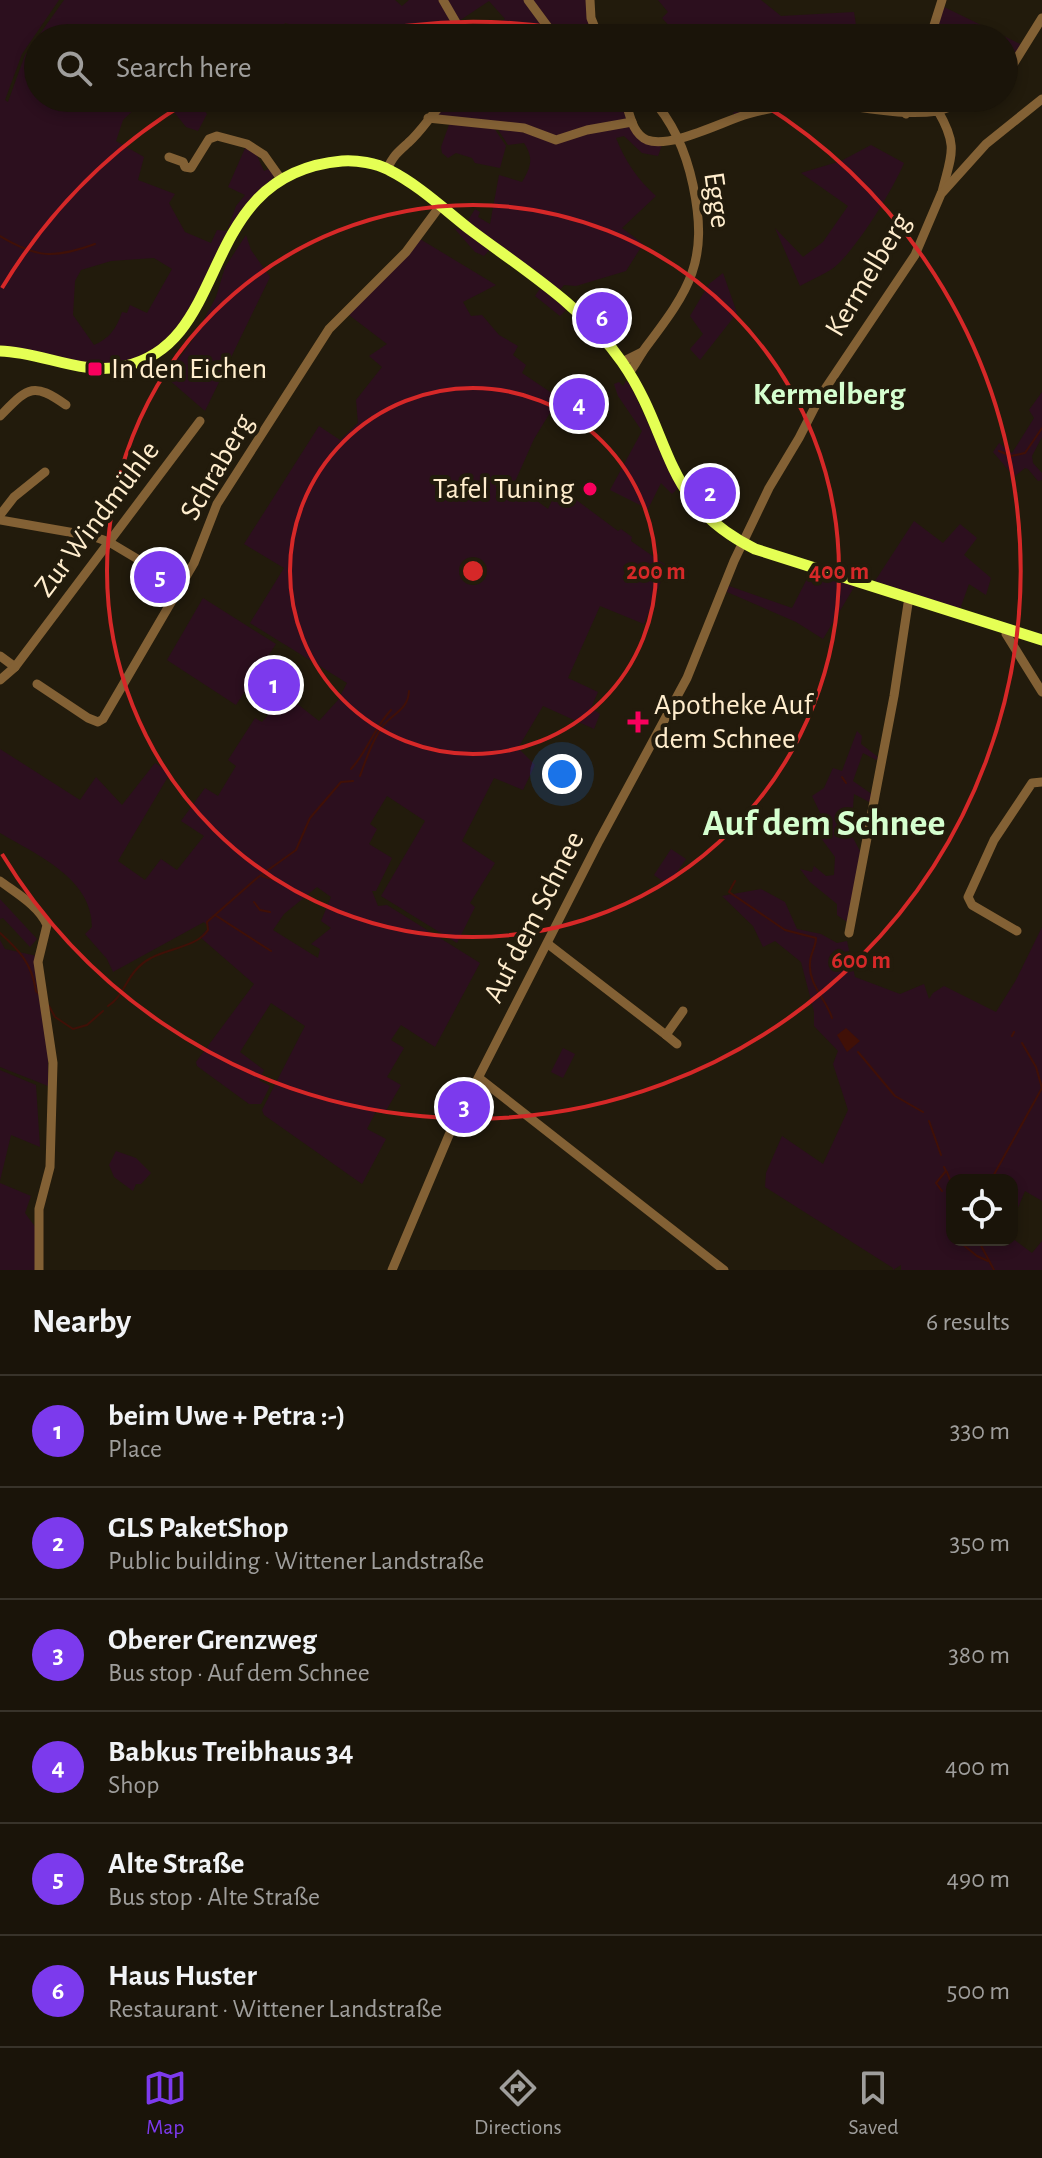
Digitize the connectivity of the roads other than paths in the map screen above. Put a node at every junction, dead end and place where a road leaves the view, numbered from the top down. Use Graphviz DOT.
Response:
graph roads {
  1 [pos="443,0"];
  2 [pos="528,0"];
  3 [pos="590,0"];
  4 [pos="942,0"];
  5 [pos="1042,18"];
  6 [pos="457,24"];
  7 [pos="546,24"];
  8 [pos="593,24"];
  9 [pos="934,24"];
  10 [pos="1018,57"];
  11 [pos="1042,99"];
  12 [pos="434,112"];
  13 [pos="629,112"];
  14 [pos="663,112"];
  15 [pos="758,112"];
  16 [pos="892,112"];
  17 [pos="927,112"];
  18 [pos="939,112"];
  19 [pos="906,114"];
  20 [pos="428,118"];
  21 [pos="632,122"];
  22 [pos="678,138"];
  23 [pos="169,157"];
  24 [pos="387,169"];
  25 [pos="281,179"];
  26 [pos="941,194"];
  27 [pos="440,206"];
  28 [pos="0,351"];
  29 [pos="642,352"];
  30 [pos="622,362"];
  31 [pos="629,373"];
  32 [pos="66,405"];
  33 [pos="0,416"];
  34 [pos="200,421"];
  35 [pos="45,472"];
  36 [pos="0,518"];
  37 [pos="109,542"];
  38 [pos="743,543"];
  39 [pos="181,585"];
  40 [pos="909,597"];
  41 [pos="1007,629"];
  42 [pos="1042,640"];
  43 [pos="0,656"];
  44 [pos="15,667"];
  45 [pos="0,680"];
  46 [pos="37,684"];
  47 [pos="1042,692"];
  48 [pos="1042,782"];
  49 [pos="0,881"];
  50 [pos="1017,931"];
  51 [pos="849,933"];
  52 [pos="548,944"];
  53 [pos="683,1011"];
  54 [pos="666,1035"];
  55 [pos="677,1044"];
  56 [pos="479,1078"];
  57 [pos="39,1270"];
  58 [pos="392,1270"];
  59 [pos="724,1270"];
  1 -- 6 [label="street"];
  2 -- 7 [label="street"];
  3 -- 8 [label="street"];
  4 -- 9 [label="street"];
  5 -- 10 [label="street"];
  11 -- 26 [label="street, Kermelberg"];
  12 -- 20 [label="street"];
  13 -- 21 [label="street"];
  14 -- 22 [label="street, Egge"];
  15 -- 22 [label="street"];
  16 -- 19 [label="street"];
  17 -- 19 [label="street"];
  18 -- 26 [label="street"];
  20 -- 21 [label="street"];
  20 -- 24 [label="street"];
  21 -- 22 [label="street"];
  22 -- 29 [label="street, Egge"];
  23 -- 25 [label="street"];
  24 -- 25 [label="main road"];
  24 -- 27 [label="main road"];
  25 -- 28 [label="main road"];
  26 -- 38 [label="street, Kermelberg"];
  27 -- 30 [label="main road"];
  27 -- 39 [label="street, Schraberg"];
  29 -- 30 [label="street, Egge"];
  29 -- 31 [label="street, Egge"];
  30 -- 31 [label="main road"];
  31 -- 38 [label="main road"];
  32 -- 33 [label="street"];
  34 -- 37 [label="street, Zur Windmühle"];
  35 -- 36 [label="street"];
  36 -- 37 [label="street"];
  37 -- 39 [label="street"];
  37 -- 44 [label="street, Zur Windmühle"];
  38 -- 40 [label="main road"];
  38 -- 52 [label="street, Auf dem Schnee"];
  39 -- 46 [label="street, Schraberg"];
  40 -- 41 [label="main road"];
  40 -- 51 [label="street"];
  41 -- 42 [label="main road"];
  41 -- 47 [label="street"];
  43 -- 44 [label="street"];
  44 -- 45 [label="street, Zur Windmühle"];
  48 -- 50 [label="street"];
  49 -- 57 [label="street"];
  52 -- 54 [label="street"];
  52 -- 56 [label="street, Auf dem Schnee"];
  53 -- 54 [label="street"];
  54 -- 55 [label="street"];
  56 -- 58 [label="street, Auf dem Schnee"];
  56 -- 59 [label="street"];
}
